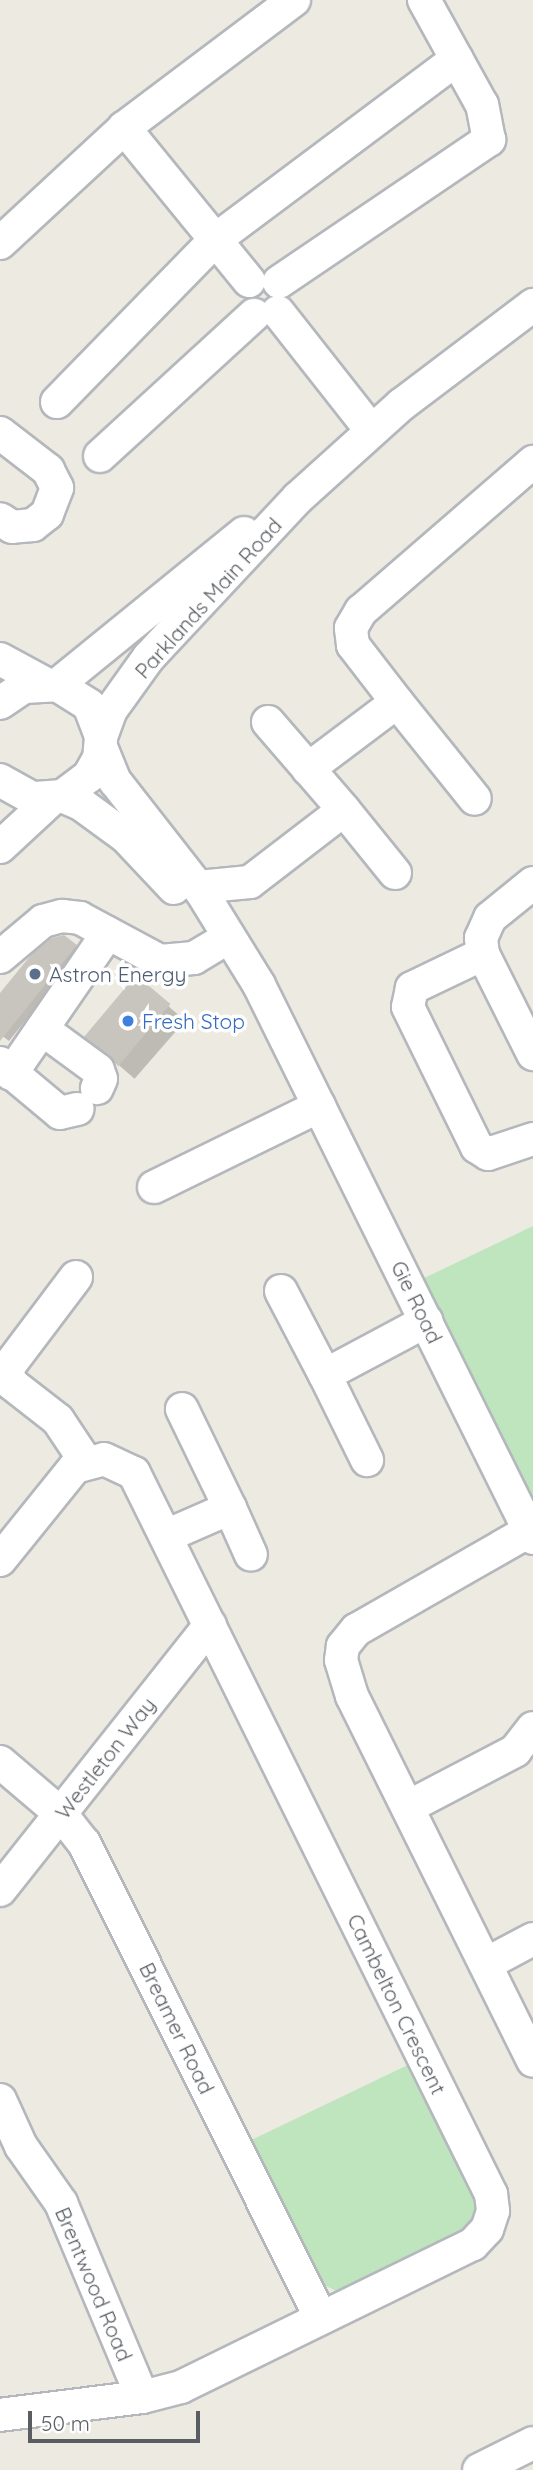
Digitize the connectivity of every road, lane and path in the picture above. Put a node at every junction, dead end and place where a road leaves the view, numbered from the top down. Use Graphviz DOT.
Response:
graph roads {
  1 [pos="294,0"];
  2 [pos="425,0"];
  3 [pos="457,59"];
  4 [pos="124,128"];
  5 [pos="215,240"];
  6 [pos="0,243"];
  7 [pos="265,298"];
  8 [pos="533,305"];
  9 [pos="57,402"];
  10 [pos="371,430"];
  11 [pos="0,433"];
  12 [pos="100,456"];
  13 [pos="533,462"];
  14 [pos="298,498"];
  15 [pos="0,519"];
  16 [pos="0,659"];
  17 [pos="51,684"];
  18 [pos="397,702"];
  19 [pos="0,703"];
  20 [pos="268,722"];
  21 [pos="101,742"];
  22 [pos="308,769"];
  23 [pos="0,780"];
  24 [pos="57,797"];
  25 [pos="475,799"];
  26 [pos="344,810"];
  27 [pos="0,847"];
  28 [pos="395,873"];
  29 [pos="250,882"];
  30 [pos="533,883"];
  31 [pos="198,887"];
  32 [pos="108,933"];
  33 [pos="223,939"];
  34 [pos="483,954"];
  35 [pos="0,957"];
  36 [pos="524,1012"];
  37 [pos="42,1029"];
  38 [pos="533,1054"];
  39 [pos="6,1068"];
  40 [pos="319,1106"];
  41 [pos="533,1139"];
  42 [pos="153,1187"];
  43 [pos="76,1277"];
  44 [pos="281,1291"];
  45 [pos="426,1321"];
  46 [pos="325,1374"];
  47 [pos="182,1409"];
  48 [pos="367,1460"];
  49 [pos="86,1462"];
  50 [pos="230,1508"];
  51 [pos="166,1536"];
  52 [pos="532,1539"];
  53 [pos="4,1548"];
  54 [pos="251,1555"];
  55 [pos="210,1625"];
  56 [pos="533,1728"];
  57 [pos="0,1762"];
  58 [pos="408,1807"];
  59 [pos="61,1814"];
  60 [pos="0,1890"];
  61 [pos="533,1939"];
  62 [pos="486,1964"];
  63 [pos="533,2061"];
  64 [pos="0,2100"];
  65 [pos="321,2318"];
  66 [pos="142,2397"];
  67 [pos="0,2414"];
  68 [pos="533,2443"];
  69 [pos="478,2470"];
  1 -- 4 [label="street"];
  2 -- 3 [label="street"];
  3 -- 5 [label="street"];
  3 -- 7 [label="street"];
  4 -- 5 [label="street"];
  4 -- 6 [label="street"];
  5 -- 7 [label="street"];
  5 -- 9 [label="street"];
  7 -- 10 [label="street"];
  7 -- 12 [label="street"];
  8 -- 10 [label="street, Parklands Main Road"];
  10 -- 14 [label="street, Parklands Main Road"];
  11 -- 15 [label="street"];
  13 -- 18 [label="street"];
  14 -- 17 [label="street, Parklands Main Road"];
  14 -- 21 [label="street, Parklands Main Road"];
  16 -- 17 [label="street"];
  17 -- 19 [label="street"];
  17 -- 21 [label="street, Gie Road"];
  18 -- 22 [label="street"];
  18 -- 25 [label="street"];
  20 -- 22 [label="street"];
  21 -- 24 [label="street, Parklands Main Road"];
  21 -- 31 [label="street, Gie Road"];
  22 -- 26 [label="street"];
  23 -- 24 [label="street, Gie Road"];
  24 -- 27 [label="street"];
  24 -- 33 [label="street, Gie Road"];
  26 -- 28 [label="street"];
  26 -- 29 [label="street"];
  29 -- 31 [label="street"];
  29 -- 33 [label="street"];
  30 -- 34 [label="street"];
  31 -- 33 [label="street, Gie Road"];
  32 -- 33 [label="street"];
  32 -- 35 [label="street"];
  32 -- 37 [label="street"];
  33 -- 40 [label="street, Gie Road"];
  34 -- 36 [label="street"];
  34 -- 41 [label="street"];
  36 -- 38 [label="street"];
  37 -- 39 [label="street"];
  37 -- 39 [label="street"];
  40 -- 42 [label="street"];
  40 -- 45 [label="street, Gie Road"];
  43 -- 49 [label="street"];
  44 -- 46 [label="street"];
  45 -- 46 [label="street"];
  45 -- 52 [label="street, Gie Road"];
  46 -- 48 [label="street"];
  47 -- 50 [label="street"];
  49 -- 51 [label="street, Cambelton Crescent"];
  49 -- 53 [label="street"];
  50 -- 51 [label="street"];
  50 -- 54 [label="street"];
  51 -- 55 [label="street, Cambelton Crescent"];
  52 -- 58 [label="street"];
  55 -- 59 [label="street, Westleton Way"];
  55 -- 65 [label="street, Cambelton Crescent"];
  56 -- 58 [label="street"];
  57 -- 59 [label="street, Breamer Road"];
  58 -- 62 [label="street"];
  59 -- 60 [label="street, Westleton Way"];
  59 -- 65 [label="street, Breamer Road"];
  61 -- 62 [label="street"];
  62 -- 63 [label="street"];
  64 -- 66 [label="street, Brentwood Road"];
  65 -- 66 [label="street, Cambelton Crescent"];
  66 -- 67 [label="street, Cambelton Crescent"];
  68 -- 69 [label="street"];
}
